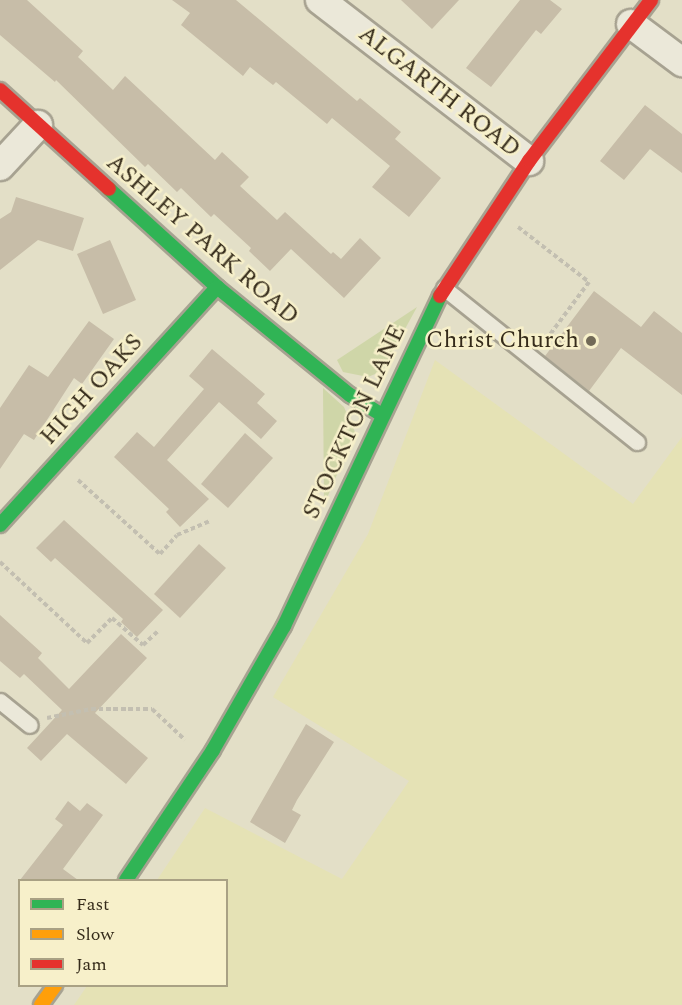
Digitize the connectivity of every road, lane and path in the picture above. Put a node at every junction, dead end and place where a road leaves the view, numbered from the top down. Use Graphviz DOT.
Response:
graph roads {
  1 [pos="320,0"];
  2 [pos="651,0"];
  3 [pos="632,24"];
  4 [pos="682,62"];
  5 [pos="0,90"];
  6 [pos="38,125"];
  7 [pos="529,161"];
  8 [pos="0,166"];
  9 [pos="496,210"];
  10 [pos="217,287"];
  11 [pos="444,288"];
  12 [pos="532,358"];
  13 [pos="382,414"];
  14 [pos="637,442"];
  15 [pos="57,462"];
  16 [pos="210,521"];
  17 [pos="0,525"];
  18 [pos="0,562"];
  19 [pos="158,631"];
  20 [pos="0,701"];
  21 [pos="30,725"];
  22 [pos="206,760"];
  23 [pos="127,879"];
  24 [pos="54,987"];
  25 [pos="41,1005"];
  1 -- 7 [label="street, ALGARTH ROAD"];
  2 -- 3 [label="street, STOCKTON LANE"];
  3 -- 4 [label="street"];
  3 -- 7 [label="street, STOCKTON LANE"];
  5 -- 6 [label="street, ASHLEY PARK ROAD"];
  6 -- 8 [label="street"];
  6 -- 10 [label="street, ASHLEY PARK ROAD"];
  7 -- 9 [label="street, STOCKTON LANE"];
  9 -- 11 [label="street, STOCKTON LANE"];
  9 -- 12 [label="path"];
  10 -- 13 [label="street, ASHLEY PARK ROAD"];
  10 -- 15 [label="street, HIGH OAKS"];
  11 -- 12 [label="lane"];
  11 -- 13 [label="street, STOCKTON LANE"];
  12 -- 14 [label="lane"];
  13 -- 22 [label="street, STOCKTON LANE"];
  15 -- 16 [label="path"];
  15 -- 17 [label="street, HIGH OAKS"];
  18 -- 19 [label="path"];
  20 -- 21 [label="lane"];
  21 -- 22 [label="path"];
  22 -- 23 [label="street, STOCKTON LANE"];
  24 -- 25 [label="street"];
}
